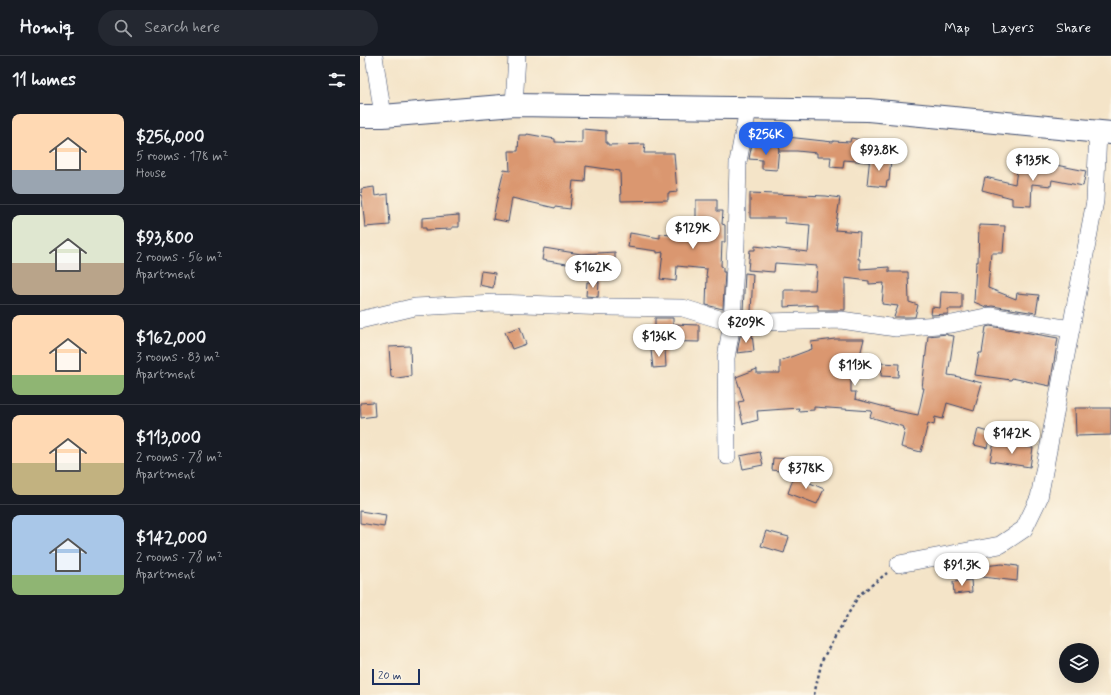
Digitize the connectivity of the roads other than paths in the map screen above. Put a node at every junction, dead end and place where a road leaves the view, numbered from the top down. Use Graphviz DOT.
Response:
graph roads {
  1 [pos="374,56"];
  2 [pos="517,56"];
  3 [pos="514,105"];
  4 [pos="748,109"];
  5 [pos="360,116"];
  6 [pos="383,116"];
  7 [pos="1104,132"];
  8 [pos="360,320"];
  9 [pos="732,323"];
  10 [pos="1071,329"];
  11 [pos="727,456"];
  12 [pos="899,564"];
  1 -- 6 [label="street"];
  2 -- 3 [label="street"];
  3 -- 4 [label="highway"];
  3 -- 6 [label="highway"];
  4 -- 7 [label="highway"];
  4 -- 9 [label="street"];
  5 -- 6 [label="highway"];
  7 -- 10 [label="street"];
  8 -- 9 [label="street"];
  9 -- 10 [label="street"];
  9 -- 11 [label="street"];
  10 -- 12 [label="street"];
}
